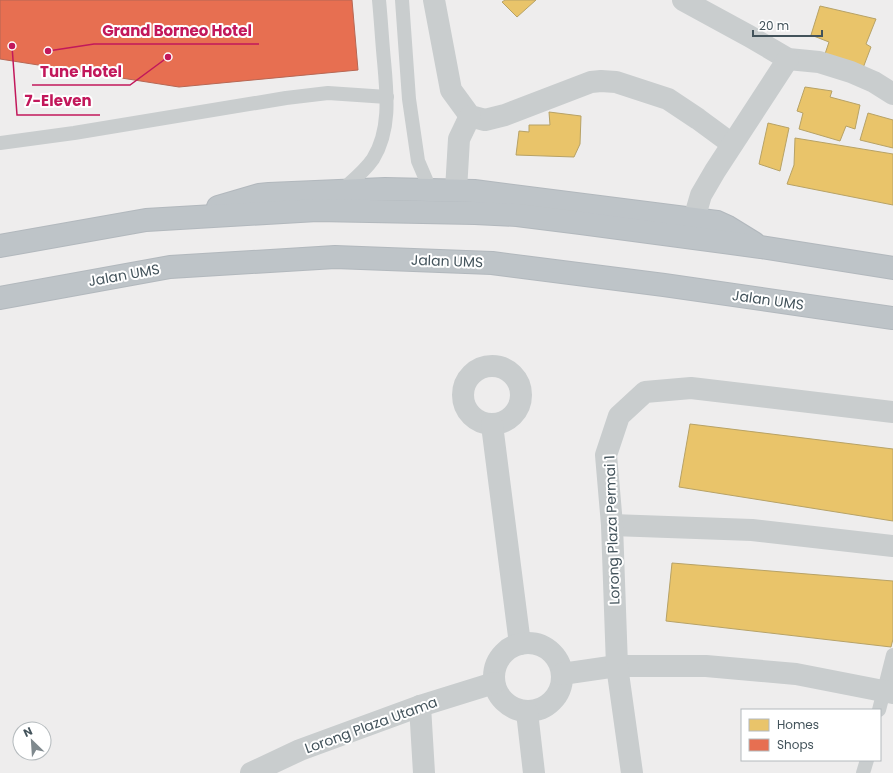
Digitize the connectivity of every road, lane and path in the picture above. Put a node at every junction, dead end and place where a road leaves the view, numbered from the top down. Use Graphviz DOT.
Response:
graph roads {
  1 [pos="379,0"];
  2 [pos="402,0"];
  3 [pos="434,0"];
  4 [pos="683,0"];
  5 [pos="788,59"];
  6 [pos="893,94"];
  7 [pos="387,97"];
  8 [pos="470,116"];
  9 [pos="0,143"];
  10 [pos="732,144"];
  11 [pos="430,189"];
  12 [pos="456,190"];
  13 [pos="340,191"];
  14 [pos="182,218"];
  15 [pos="694,219"];
  16 [pos="0,246"];
  17 [pos="761,247"];
  18 [pos="893,268"];
  19 [pos="0,298"];
  20 [pos="893,318"];
  21 [pos="893,412"];
  22 [pos="492,425"];
  23 [pos="612,526"];
  24 [pos="893,546"];
  25 [pos="520,644"];
  26 [pos="893,655"];
  27 [pos="617,666"];
  28 [pos="562,674"];
  29 [pos="494,683"];
  30 [pos="885,698"];
  31 [pos="420,706"];
  32 [pos="527,712"];
  33 [pos="866,761"];
  34 [pos="251,773"];
  35 [pos="424,773"];
  36 [pos="534,773"];
  37 [pos="632,773"];
  38 [pos="863,773"];
  1 -- 7 [label="lane"];
  2 -- 11 [label="lane"];
  3 -- 8 [label="street"];
  4 -- 5 [label="street"];
  5 -- 6 [label="street"];
  5 -- 10 [label="street"];
  7 -- 9 [label="lane"];
  7 -- 13 [label="lane"];
  8 -- 10 [label="street"];
  8 -- 12 [label="street"];
  10 -- 15 [label="street"];
  11 -- 12 [label="highway"];
  11 -- 13 [label="highway"];
  12 -- 15 [label="highway"];
  13 -- 14 [label="highway"];
  14 -- 16 [label="highway"];
  14 -- 17 [label="highway"];
  15 -- 17 [label="highway"];
  17 -- 18 [label="highway"];
  19 -- 20 [label="highway, Jalan UMS"];
  21 -- 23 [label="street, Lorong Plaza Permai 1"];
  22 -- 25 [label="street"];
  23 -- 24 [label="street"];
  23 -- 27 [label="street, Lorong Plaza Permai 1"];
  25 -- 28 [label="street"];
  25 -- 29 [label="street"];
  26 -- 30 [label="lane"];
  27 -- 28 [label="street"];
  27 -- 30 [label="street"];
  27 -- 37 [label="street, Lorong Plaza Permai 1"];
  28 -- 32 [label="street"];
  29 -- 31 [label="street, Lorong Plaza Utama"];
  29 -- 32 [label="street"];
  31 -- 34 [label="street, Lorong Plaza Utama"];
  31 -- 35 [label="street"];
  32 -- 36 [label="street"];
  33 -- 38 [label="lane"];
}
